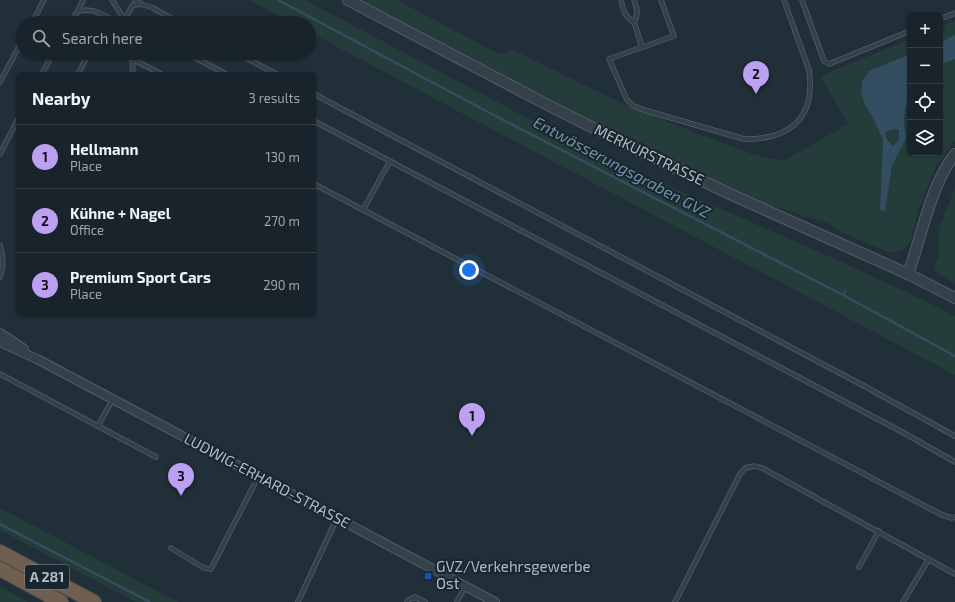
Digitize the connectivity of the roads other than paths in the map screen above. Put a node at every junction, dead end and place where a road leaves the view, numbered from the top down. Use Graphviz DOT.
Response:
graph roads {
  1 [pos="44,0"];
  2 [pos="83,0"];
  3 [pos="112,0"];
  4 [pos="135,0"];
  5 [pos="348,0"];
  6 [pos="621,0"];
  7 [pos="634,0"];
  8 [pos="661,0"];
  9 [pos="784,0"];
  10 [pos="802,0"];
  11 [pos="141,4"];
  12 [pos="78,11"];
  13 [pos="955,13"];
  14 [pos="36,16"];
  15 [pos="75,16"];
  16 [pos="108,16"];
  17 [pos="122,16"];
  18 [pos="128,16"];
  19 [pos="167,16"];
  20 [pos="943,18"];
  21 [pos="634,22"];
  22 [pos="907,32"];
  23 [pos="642,46"];
  24 [pos="16,52"];
  25 [pos="49,60"];
  26 [pos="85,60"];
  27 [pos="132,60"];
  28 [pos="134,60"];
  29 [pos="199,60"];
  30 [pos="250,60"];
  31 [pos="43,72"];
  32 [pos="79,72"];
  33 [pos="133,72"];
  34 [pos="157,72"];
  35 [pos="222,72"];
  36 [pos="272,72"];
  37 [pos="0,82"];
  38 [pos="316,95"];
  39 [pos="316,122"];
  40 [pos="16,123"];
  41 [pos="0,154"];
  42 [pos="955,154"];
  43 [pos="390,161"];
  44 [pos="316,185"];
  45 [pos="363,210"];
  46 [pos="0,245"];
  47 [pos="908,274"];
  48 [pos="0,277"];
  49 [pos="955,298"];
  50 [pos="0,333"];
  51 [pos="0,342"];
  52 [pos="39,360"];
  53 [pos="0,374"];
  54 [pos="113,399"];
  55 [pos="98,426"];
  56 [pos="955,436"];
  57 [pos="156,457"];
  58 [pos="955,462"];
  59 [pos="258,476"];
  60 [pos="955,517"];
  61 [pos="337,518"];
  62 [pos="879,531"];
  63 [pos="171,548"];
  64 [pos="0,552"];
  65 [pos="929,559"];
  66 [pos="859,567"];
  67 [pos="0,569"];
  68 [pos="955,574"];
  69 [pos="466,586"];
  70 [pos="61,602"];
  71 [pos="94,602"];
  72 [pos="298,602"];
  73 [pos="407,602"];
  74 [pos="426,602"];
  75 [pos="457,602"];
  76 [pos="495,602"];
  77 [pos="675,602"];
  78 [pos="904,602"];
  1 -- 14 [label="lane"];
  2 -- 12 [label="lane"];
  3 -- 17 [label="lane"];
  4 -- 11 [label="lane"];
  5 -- 47 [label="street, MERKURSTRASSE"];
  6 -- 21 [label="lane"];
  7 -- 21 [label="lane"];
  8 -- 23 [label="lane"];
  9 -- 23 [label="lane"];
  10 -- 22 [label="lane"];
  11 -- 18 [label="lane"];
  11 -- 19 [label="lane"];
  12 -- 15 [label="lane"];
  12 -- 16 [label="lane"];
  13 -- 20 [label="lane"];
  21 -- 23 [label="lane"];
  24 -- 37 [label="lane"];
  25 -- 31 [label="lane"];
  26 -- 32 [label="lane"];
  27 -- 33 [label="lane"];
  28 -- 34 [label="lane"];
  29 -- 35 [label="lane"];
  30 -- 36 [label="lane"];
  38 -- 56 [label="lane"];
  39 -- 43 [label="lane"];
  40 -- 41 [label="lane"];
  42 -- 47 [label="street"];
  43 -- 45 [label="lane"];
  43 -- 58 [label="lane"];
  44 -- 45 [label="lane"];
  45 -- 60 [label="lane"];
  46 -- 48 [label="lane"];
  47 -- 49 [label="street, MERKURSTRASSE"];
  50 -- 52 [label="street, LUDWIG-ERHARD-STRASSE"];
  51 -- 52 [label="street, LUDWIG-ERHARD-STRASSE"];
  52 -- 54 [label="street, LUDWIG-ERHARD-STRASSE"];
  53 -- 55 [label="lane"];
  54 -- 55 [label="lane"];
  54 -- 59 [label="street, LUDWIG-ERHARD-STRASSE"];
  55 -- 57 [label="lane"];
  59 -- 61 [label="street, LUDWIG-ERHARD-STRASSE"];
  59 -- 63 [label="lane"];
  61 -- 69 [label="street, LUDWIG-ERHARD-STRASSE"];
  61 -- 72 [label="lane"];
  62 -- 65 [label="lane"];
  62 -- 66 [label="lane"];
  62 -- 77 [label="lane"];
  64 -- 71 [label="highway, A 281"];
  65 -- 68 [label="lane"];
  65 -- 78 [label="lane"];
  67 -- 70 [label="highway, A 281"];
  69 -- 75 [label="lane"];
  69 -- 76 [label="street, LUDWIG-ERHARD-STRASSE"];
  73 -- 74 [label="lane"];
}
